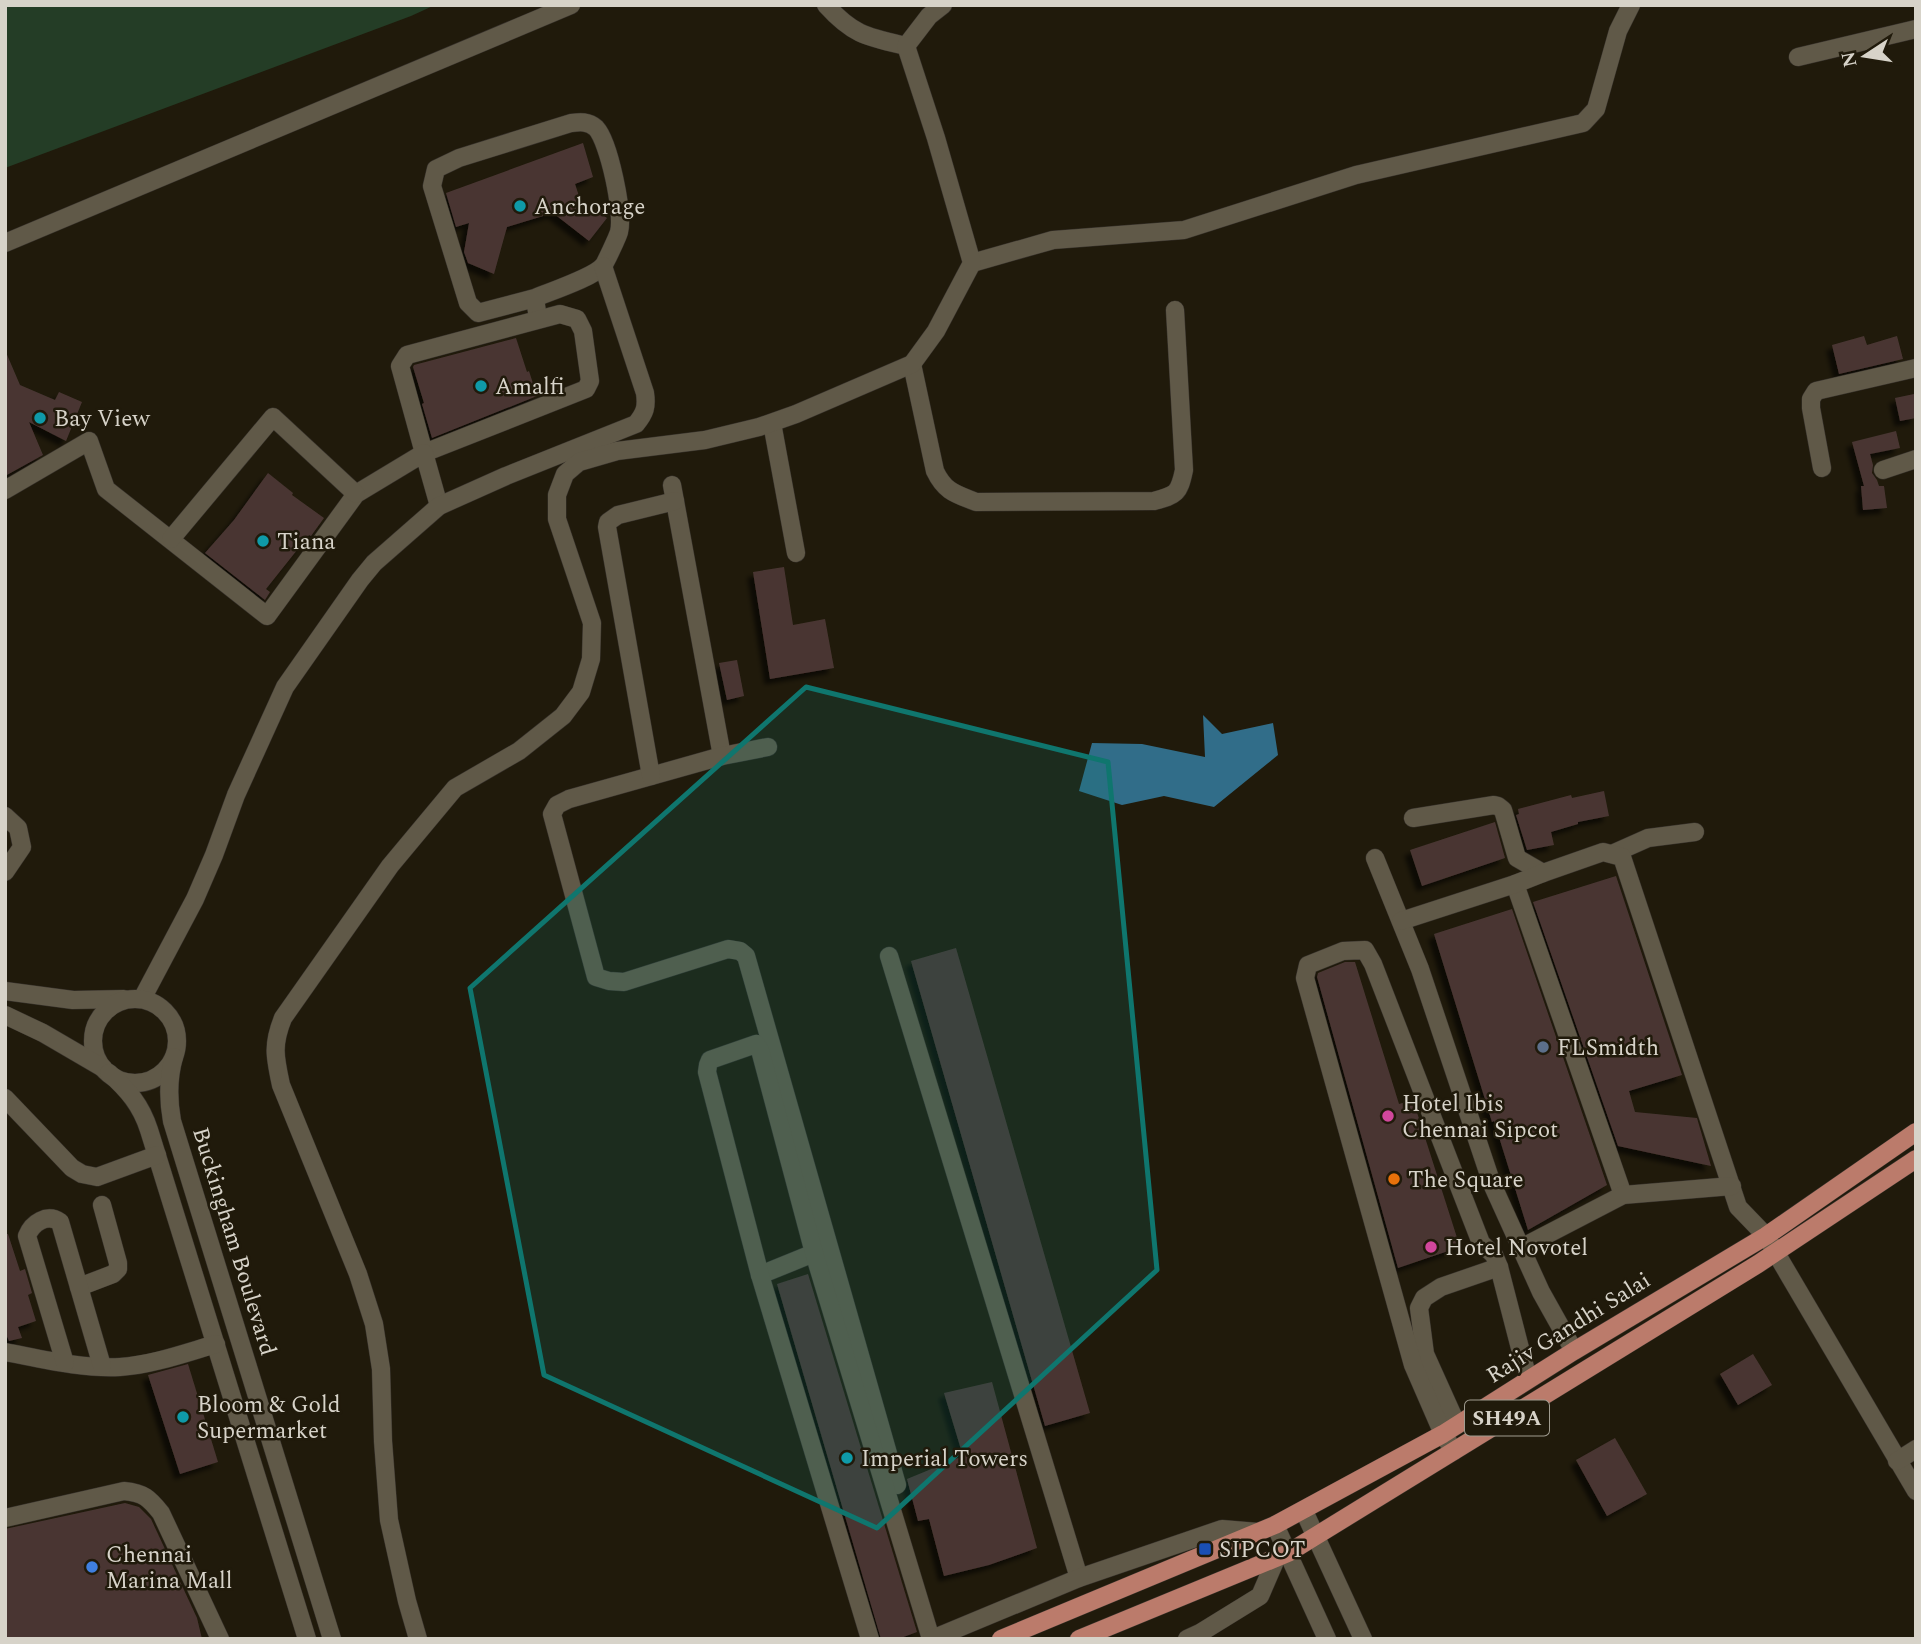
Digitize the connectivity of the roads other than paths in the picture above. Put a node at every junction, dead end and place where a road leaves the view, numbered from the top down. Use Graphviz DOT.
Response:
graph roads {
  1 [pos="571,5"];
  2 [pos="825,5"];
  3 [pos="943,5"];
  4 [pos="1631,5"];
  5 [pos="1916,29"];
  6 [pos="905,46"];
  7 [pos="1797,57"];
  8 [pos="5,243"];
  9 [pos="972,263"];
  10 [pos="603,267"];
  11 [pos="534,298"];
  12 [pos="1175,310"];
  13 [pos="538,319"];
  14 [pos="912,364"];
  15 [pos="1916,368"];
  16 [pos="772,423"];
  17 [pos="424,453"];
  18 [pos="1916,459"];
  19 [pos="1822,468"];
  20 [pos="1883,470"];
  21 [pos="5,490"];
  22 [pos="356,494"];
  23 [pos="439,506"];
  24 [pos="171,539"];
  25 [pos="796,553"];
  26 [pos="768,747"];
  27 [pos="722,756"];
  28 [pos="651,776"];
  29 [pos="5,816"];
  30 [pos="1413,818"];
  31 [pos="1695,832"];
  32 [pos="1612,854"];
  33 [pos="1375,859"];
  34 [pos="5,872"];
  35 [pos="1542,873"];
  36 [pos="1515,884"];
  37 [pos="1401,921"];
  38 [pos="890,956"];
  39 [pos="5,991"];
  40 [pos="136,999"];
  41 [pos="5,1015"];
  42 [pos="173,1057"];
  43 [pos="107,1072"];
  44 [pos="5,1098"];
  45 [pos="1916,1132"];
  46 [pos="157,1155"];
  47 [pos="1916,1159"];
  48 [pos="1732,1186"];
  49 [pos="1623,1195"];
  50 [pos="102,1205"];
  51 [pos="1766,1236"];
  52 [pos="1521,1248"];
  53 [pos="1775,1252"];
  54 [pos="814,1253"];
  55 [pos="1499,1268"];
  56 [pos="760,1275"];
  57 [pos="79,1287"];
  58 [pos="216,1344"];
  59 [pos="1574,1350"];
  60 [pos="5,1352"];
  61 [pos="65,1363"];
  62 [pos="102,1366"];
  63 [pos="1528,1379"];
  64 [pos="1450,1429"];
  65 [pos="268,1430"];
  66 [pos="245,1437"];
  67 [pos="1916,1448"];
  68 [pos="1454,1451"];
  69 [pos="1897,1461"];
  70 [pos="1916,1491"];
  71 [pos="1304,1510"];
  72 [pos="5,1518"];
  73 [pos="1275,1525"];
  74 [pos="1258,1532"];
  75 [pos="1316,1536"];
  76 [pos="1282,1556"];
  77 [pos="1079,1578"];
  78 [pos="1197,1637"];
  79 [pos="936,1638"];
  80 [pos="220,1639"];
  81 [pos="307,1639"];
  82 [pos="332,1639"];
  83 [pos="418,1639"];
  84 [pos="870,1639"];
  85 [pos="1001,1639"];
  86 [pos="1079,1639"];
  87 [pos="1327,1639"];
  88 [pos="1363,1639"];
  1 -- 8 [label="street"];
  2 -- 6 [label="street"];
  3 -- 6 [label="street"];
  4 -- 9 [label="street"];
  5 -- 7 [label="street"];
  6 -- 9 [label="street"];
  9 -- 14 [label="street"];
  10 -- 11 [label="street"];
  10 -- 11 [label="street"];
  10 -- 23 [label="street"];
  11 -- 13 [label="street"];
  12 -- 14 [label="street"];
  13 -- 17 [label="street"];
  13 -- 17 [label="street"];
  14 -- 16 [label="street"];
  15 -- 19 [label="street"];
  16 -- 25 [label="street"];
  16 -- 83 [label="street"];
  17 -- 22 [label="street"];
  17 -- 23 [label="street"];
  18 -- 20 [label="street"];
  21 -- 24 [label="street"];
  22 -- 24 [label="street"];
  22 -- 24 [label="street"];
  23 -- 40 [label="street"];
  26 -- 27 [label="street"];
  27 -- 28 [label="street"];
  27 -- 28 [label="street"];
  28 -- 79 [label="street"];
  29 -- 34 [label="street"];
  30 -- 35 [label="street"];
  31 -- 32 [label="street"];
  32 -- 35 [label="street"];
  32 -- 48 [label="street"];
  33 -- 37 [label="street"];
  35 -- 36 [label="street"];
  36 -- 37 [label="street"];
  36 -- 49 [label="street"];
  37 -- 52 [label="street"];
  38 -- 77 [label="street"];
  39 -- 40 [label="street"];
  40 -- 42 [label="street, Buckingham Boulevard"];
  40 -- 43 [label="street"];
  41 -- 43 [label="street"];
  42 -- 43 [label="street"];
  42 -- 65 [label="street, Buckingham Boulevard"];
  43 -- 46 [label="street"];
  44 -- 46 [label="street"];
  45 -- 51 [label="main road, Rajiv Gandhi Salai / SH49A"];
  46 -- 58 [label="street"];
  47 -- 53 [label="main road, Rajiv Gandhi Salai / SH49A"];
  48 -- 49 [label="street"];
  48 -- 51 [label="street"];
  49 -- 52 [label="street"];
  50 -- 57 [label="street"];
  51 -- 53 [label="street"];
  51 -- 59 [label="main road, Rajiv Gandhi Salai / SH49A"];
  52 -- 59 [label="street"];
  53 -- 68 [label="main road, Rajiv Gandhi Salai / SH49A"];
  53 -- 69 [label="street"];
  54 -- 56 [label="street"];
  54 -- 56 [label="street"];
  54 -- 79 [label="street"];
  55 -- 63 [label="street"];
  55 -- 64 [label="street"];
  55 -- 64 [label="street"];
  56 -- 84 [label="street"];
  57 -- 61 [label="street"];
  57 -- 62 [label="street"];
  58 -- 62 [label="street"];
  58 -- 66 [label="street"];
  59 -- 63 [label="main road, Rajiv Gandhi Salai / SH49A"];
  60 -- 61 [label="street"];
  61 -- 62 [label="street"];
  63 -- 64 [label="main road, Rajiv Gandhi Salai / SH49A"];
  64 -- 68 [label="street"];
  64 -- 71 [label="main road, Rajiv Gandhi Salai / SH49A"];
  65 -- 66 [label="street"];
  65 -- 82 [label="street, Buckingham Boulevard"];
  66 -- 81 [label="street"];
  67 -- 69 [label="street"];
  68 -- 75 [label="main road, Rajiv Gandhi Salai / SH49A"];
  69 -- 70 [label="street"];
  71 -- 73 [label="main road, Rajiv Gandhi Salai / SH49A"];
  71 -- 75 [label="street"];
  72 -- 80 [label="street"];
  73 -- 74 [label="main road, Rajiv Gandhi Salai / SH49A"];
  73 -- 76 [label="street"];
  74 -- 77 [label="street"];
  74 -- 85 [label="main road, Rajiv Gandhi Salai / SH49A"];
  75 -- 76 [label="main road, Rajiv Gandhi Salai / SH49A"];
  75 -- 88 [label="street"];
  76 -- 78 [label="street"];
  76 -- 86 [label="main road, Rajiv Gandhi Salai / SH49A"];
  76 -- 87 [label="street"];
  77 -- 79 [label="street"];
}
